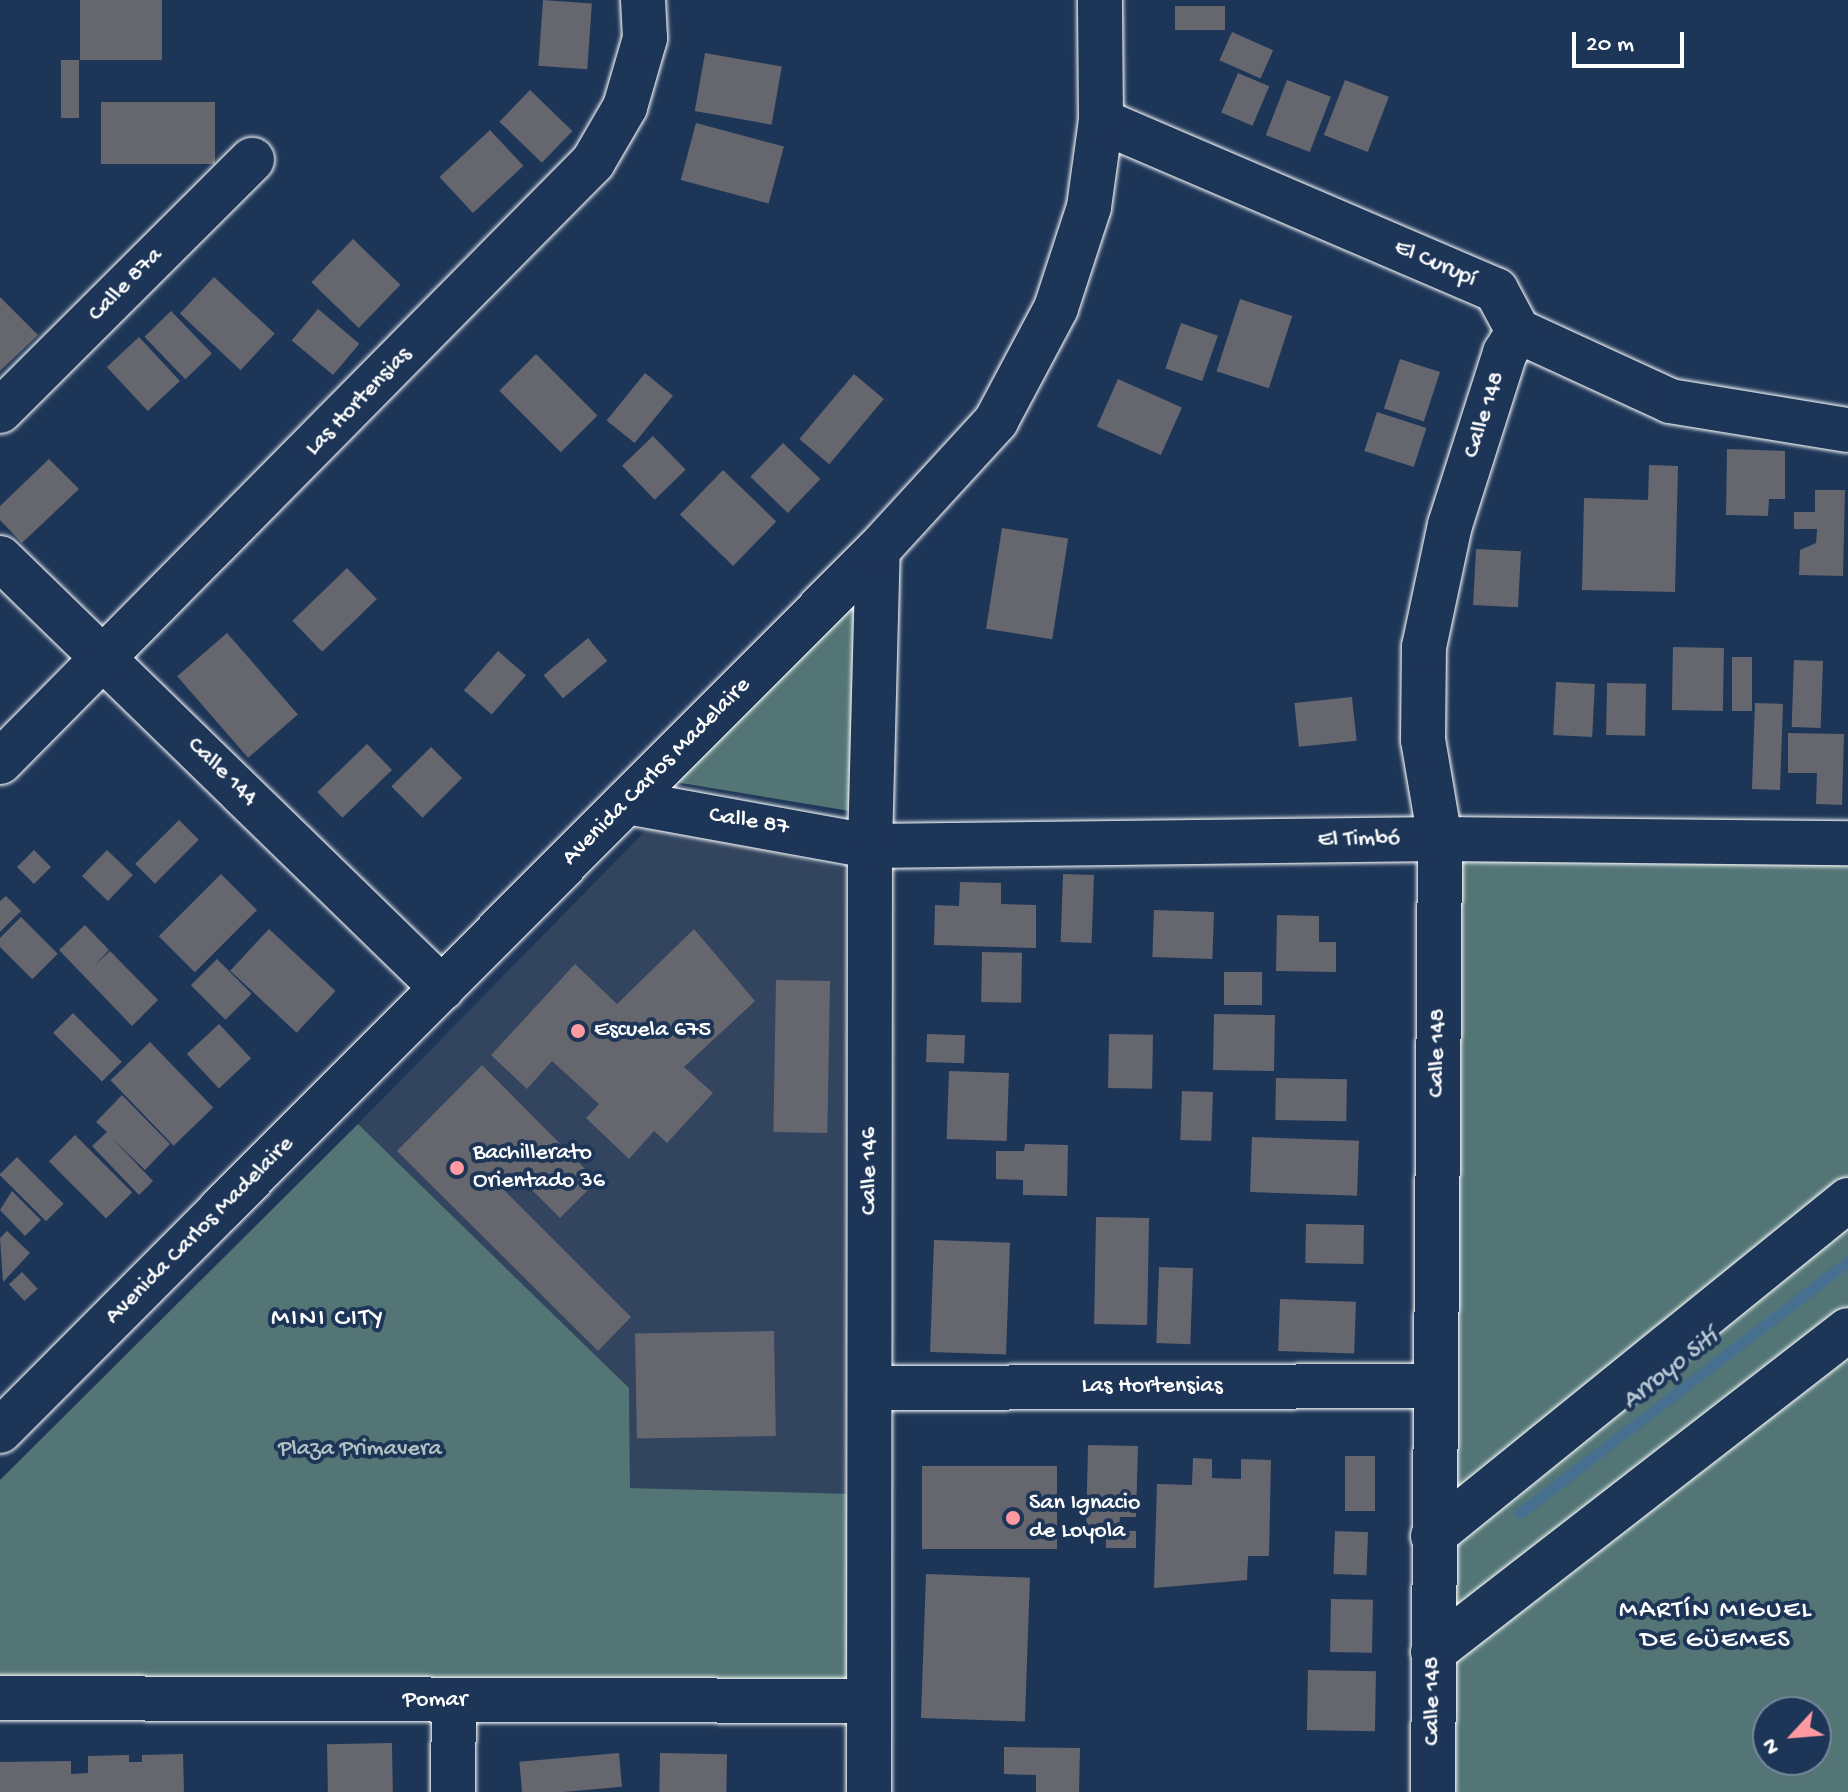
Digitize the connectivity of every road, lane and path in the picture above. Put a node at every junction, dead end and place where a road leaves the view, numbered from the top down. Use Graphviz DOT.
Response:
graph roads {
  1 [pos="643,0"];
  2 [pos="1100,0"];
  3 [pos="1101,121"];
  4 [pos="252,160"];
  5 [pos="1518,331"];
  6 [pos="0,411"];
  7 [pos="1848,430"];
  8 [pos="878,550"];
  9 [pos="0,558"];
  10 [pos="107,659"];
  11 [pos="0,762"];
  12 [pos="627,802"];
  13 [pos="1440,839"];
  14 [pos="1848,843"];
  15 [pos="870,846"];
  16 [pos="442,988"];
  17 [pos="1848,1200"];
  18 [pos="1848,1330"];
  19 [pos="1434,1386"];
  20 [pos="870,1388"];
  21 [pos="0,1431"];
  22 [pos="1433,1536"];
  23 [pos="1433,1652"];
  24 [pos="0,1698"];
  25 [pos="454,1701"];
  26 [pos="869,1701"];
  27 [pos="453,1792"];
  28 [pos="869,1792"];
  29 [pos="1433,1792"];
  1 -- 10 [label="street, Las Hortensias"];
  2 -- 3 [label="street, Avenida Carlos Madelaire"];
  3 -- 5 [label="street, El Curupí"];
  3 -- 8 [label="street, Avenida Carlos Madelaire"];
  4 -- 6 [label="street, Calle 87a"];
  5 -- 7 [label="street"];
  5 -- 13 [label="street, Calle 148"];
  8 -- 12 [label="street, Avenida Carlos Madelaire"];
  8 -- 15 [label="street, Calle 146"];
  9 -- 10 [label="street, Calle 144"];
  10 -- 11 [label="street, Las Hortensias"];
  10 -- 16 [label="street, Calle 144"];
  12 -- 15 [label="street, Calle 87"];
  12 -- 16 [label="street, Avenida Carlos Madelaire"];
  13 -- 14 [label="street, El Timbó"];
  13 -- 15 [label="street, El Timbó"];
  13 -- 19 [label="street, Calle 148"];
  15 -- 20 [label="street, Calle 146"];
  16 -- 21 [label="street, Avenida Carlos Madelaire"];
  17 -- 22 [label="street"];
  18 -- 23 [label="street"];
  19 -- 20 [label="street, Las Hortensias"];
  19 -- 22 [label="street, Calle 148"];
  20 -- 26 [label="street, Calle 146"];
  22 -- 23 [label="street, Calle 148"];
  23 -- 29 [label="street, Calle 148"];
  24 -- 25 [label="street, Pomar"];
  25 -- 26 [label="street, Pomar"];
  25 -- 27 [label="street"];
  26 -- 28 [label="street, Calle 146"];
}
